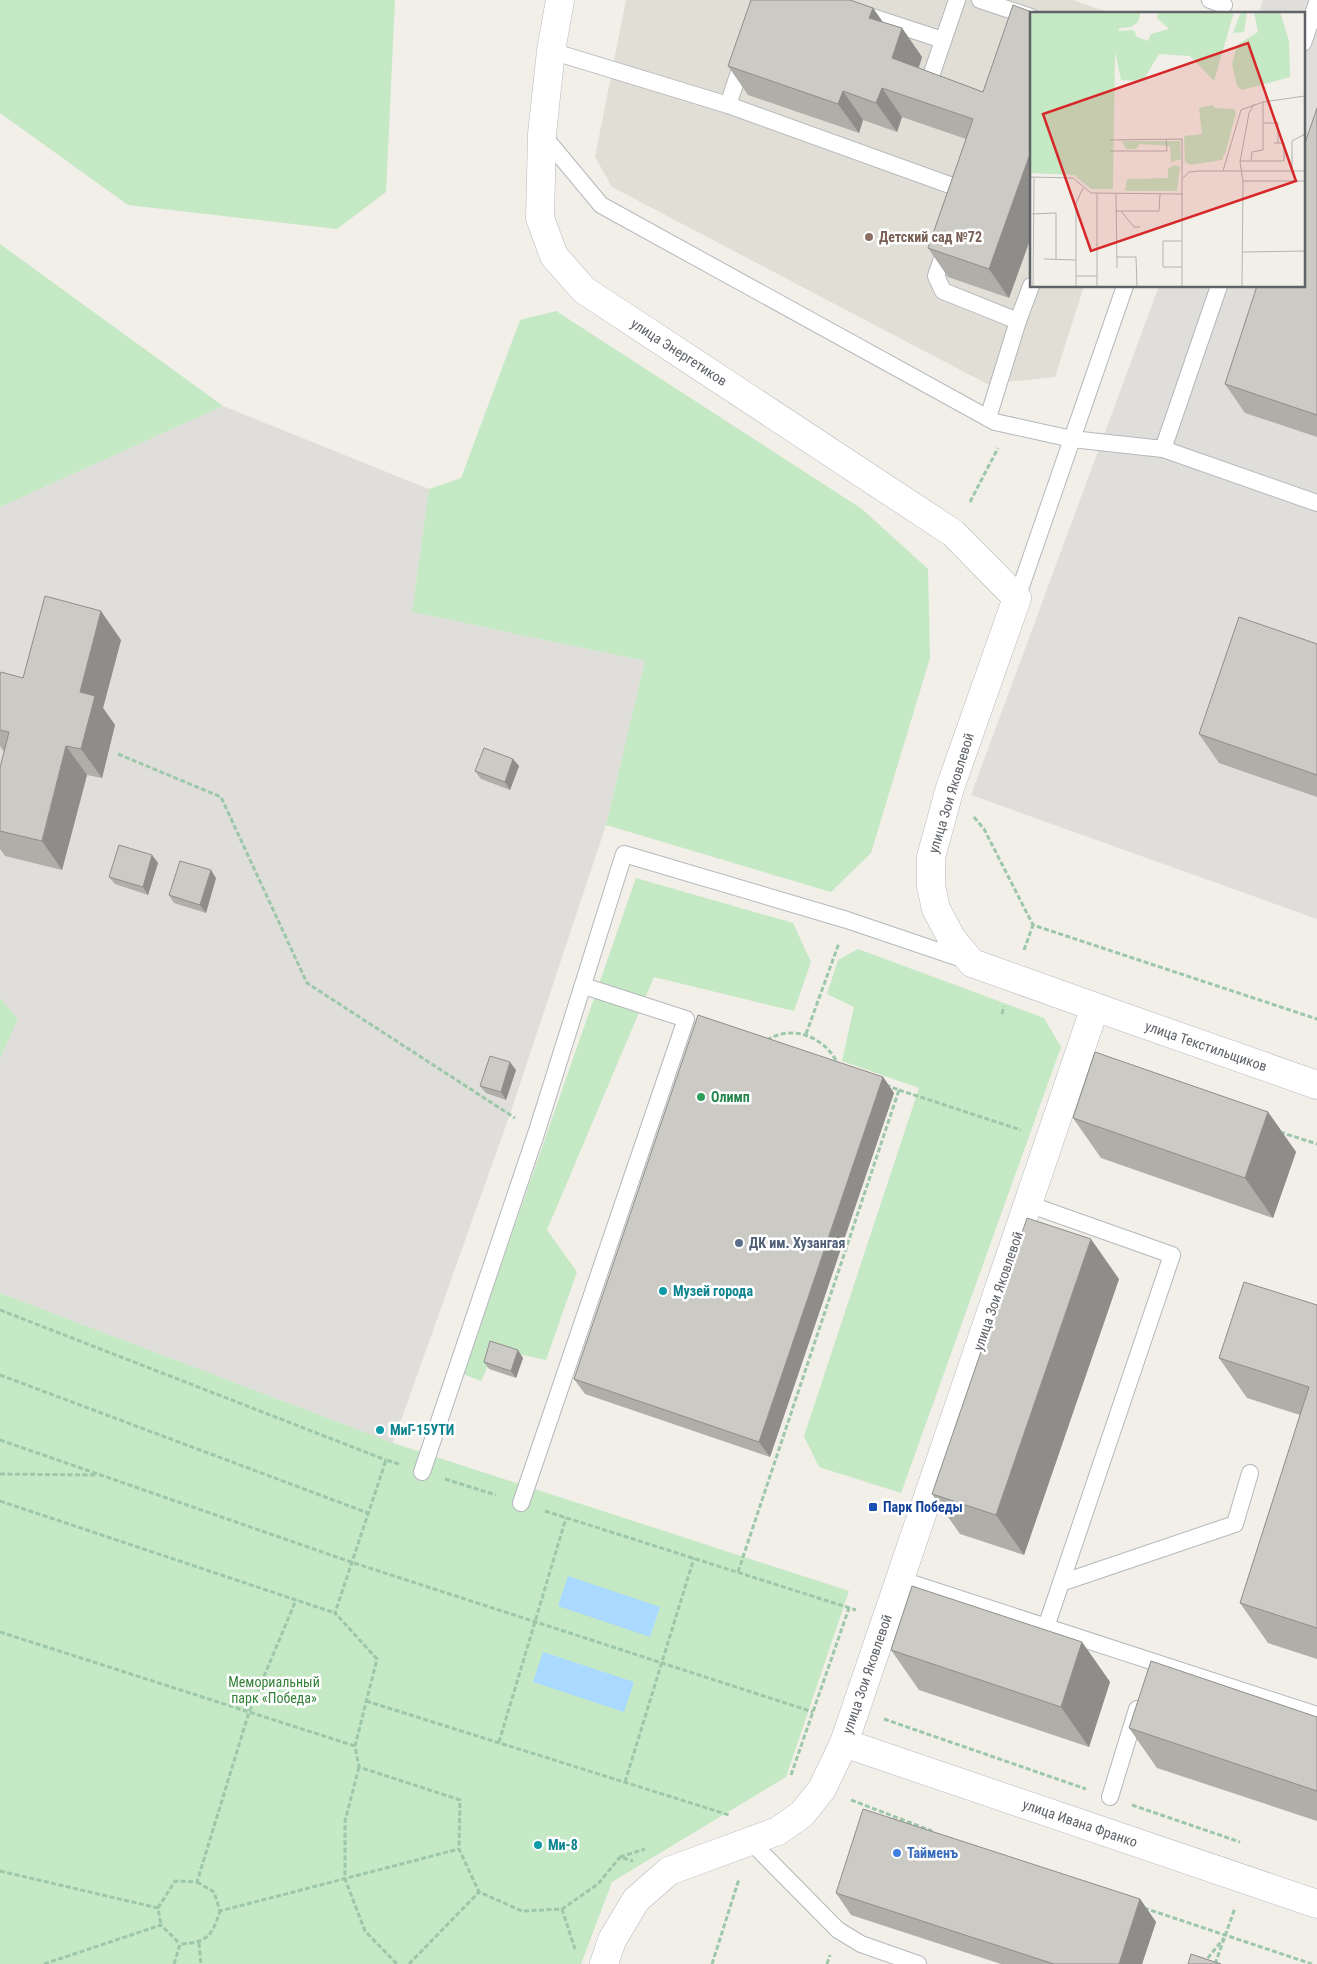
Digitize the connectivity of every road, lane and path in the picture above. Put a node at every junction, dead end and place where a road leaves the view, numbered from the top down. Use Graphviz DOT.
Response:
graph roads {
  1 [pos="560,0"];
  2 [pos="820,0"];
  3 [pos="957,0"];
  4 [pos="980,0"];
  5 [pos="1317,3"];
  6 [pos="1030,17"];
  7 [pos="943,40"];
  8 [pos="1304,40"];
  9 [pos="748,44"];
  10 [pos="551,51"];
  11 [pos="930,79"];
  12 [pos="728,105"];
  13 [pos="542,134"];
  14 [pos="957,214"];
  15 [pos="951,232"];
  16 [pos="1030,288"];
  17 [pos="1124,288"];
  18 [pos="1218,288"];
  19 [pos="1018,321"];
  20 [pos="988,418"];
  21 [pos="1072,438"];
  22 [pos="1163,449"];
  23 [pos="1317,503"];
  24 [pos="1016,598"];
  25 [pos="118,754"];
  26 [pos="950,788"];
  27 [pos="847,920"];
  28 [pos="1033,925"];
  29 [pos="1022,957"];
  30 [pos="972,963"];
  31 [pos="584,986"];
  32 [pos="1004,1006"];
  33 [pos="1095,1007"];
  34 [pos="1002,1014"];
  35 [pos="1317,1019"];
  36 [pos="806,1034"];
  37 [pos="762,1043"];
  38 [pos="840,1068"];
  39 [pos="882,1084"];
  40 [pos="1317,1085"];
  41 [pos="899,1090"];
  42 [pos="1270,1128"];
  43 [pos="537,1131"];
  44 [pos="1027,1132"];
  45 [pos="1317,1144"];
  46 [pos="1028,1204"];
  47 [pos="0,1310"];
  48 [pos="0,1375"];
  49 [pos="0,1440"];
  50 [pos="386,1460"];
  51 [pos="422,1472"];
  52 [pos="1250,1473"];
  53 [pos="0,1474"];
  54 [pos="101,1475"];
  55 [pos="0,1501"];
  56 [pos="521,1503"];
  57 [pos="368,1513"];
  58 [pos="566,1518"];
  59 [pos="694,1558"];
  60 [pos="351,1562"];
  61 [pos="738,1572"];
  62 [pos="899,1579"];
  63 [pos="1061,1583"];
  64 [pos="296,1600"];
  65 [pos="849,1608"];
  66 [pos="335,1613"];
  67 [pos="885,1620"];
  68 [pos="535,1622"];
  69 [pos="1046,1627"];
  70 [pos="0,1632"];
  71 [pos="1152,1661"];
  72 [pos="662,1663"];
  73 [pos="1146,1679"];
  74 [pos="1140,1697"];
  75 [pos="366,1701"];
  76 [pos="886,1711"];
  77 [pos="249,1712"];
  78 [pos="813,1712"];
  79 [pos="1317,1715"];
  80 [pos="499,1742"];
  81 [pos="844,1742"];
  82 [pos="355,1746"];
  83 [pos="359,1767"];
  84 [pos="625,1782"];
  85 [pos="788,1784"];
  86 [pos="822,1789"];
  87 [pos="1110,1797"];
  88 [pos="862,1799"];
  89 [pos="860,1804"];
  90 [pos="733,1816"];
  91 [pos="934,1832"];
  92 [pos="751,1842"];
  93 [pos="1248,1845"];
  94 [pos="648,1848"];
  95 [pos="459,1849"];
  96 [pos="620,1857"];
  97 [pos="0,1871"];
  98 [pos="669,1871"];
  99 [pos="345,1879"];
  100 [pos="197,1882"];
  101 [pos="479,1892"];
  102 [pos="1237,1901"];
  103 [pos="1317,1904"];
  104 [pos="1136,1905"];
  105 [pos="158,1908"];
  106 [pos="562,1909"];
  107 [pos="220,1911"];
  108 [pos="161,1925"];
  109 [pos="1226,1935"];
  110 [pos="199,1943"];
  111 [pos="180,1944"];
  112 [pos="577,1955"];
  113 [pos="44,1964"];
  114 [pos="174,1964"];
  115 [pos="201,1964"];
  116 [pos="397,1964"];
  117 [pos="409,1964"];
  118 [pos="604,1964"];
  119 [pos="712,1964"];
  120 [pos="918,1964"];
  121 [pos="1203,1964"];
  122 [pos="1215,1964"];
  123 [pos="1312,1964"];
  1 -- 10 [label="street, улица Энергетиков"];
  2 -- 7 [label="lane"];
  3 -- 7 [label="lane"];
  4 -- 6 [label="lane"];
  5 -- 8 [label="lane"];
  7 -- 11 [label="lane"];
  9 -- 12 [label="lane"];
  10 -- 12 [label="lane"];
  10 -- 13 [label="street, улица Энергетиков"];
  12 -- 14 [label="lane"];
  13 -- 20 [label="lane"];
  13 -- 24 [label="street, улица Энергетиков"];
  15 -- 19 [label="lane"];
  16 -- 19 [label="lane"];
  17 -- 21 [label="lane"];
  18 -- 22 [label="lane"];
  19 -- 20 [label="lane"];
  20 -- 21 [label="lane"];
  21 -- 22 [label="lane"];
  21 -- 24 [label="lane"];
  22 -- 23 [label="lane"];
  24 -- 26 [label="street, улица Зои Яковлевой"];
  25 -- 43 [label="path"];
  26 -- 28 [label="path"];
  26 -- 30 [label="street, улица Зои Яковлевой"];
  27 -- 30 [label="lane"];
  27 -- 31 [label="lane"];
  27 -- 36 [label="path"];
  28 -- 29 [label="path"];
  28 -- 35 [label="path"];
  30 -- 33 [label="street, улица Зои Яковлевой"];
  31 -- 43 [label="lane"];
  31 -- 56 [label="lane"];
  32 -- 34 [label="path"];
  33 -- 40 [label="street, улица Текстильщиков"];
  33 -- 46 [label="street, улица Зои Яковлевой"];
  36 -- 37 [label="path"];
  36 -- 38 [label="path"];
  39 -- 41 [label="path"];
  41 -- 44 [label="path"];
  41 -- 61 [label="path"];
  42 -- 45 [label="path"];
  43 -- 51 [label="lane"];
  46 -- 62 [label="street, улица Зои Яковлевой"];
  46 -- 63 [label="lane"];
  47 -- 50 [label="path"];
  48 -- 57 [label="path"];
  49 -- 54 [label="path"];
  50 -- 51 [label="path"];
  50 -- 57 [label="path"];
  51 -- 56 [label="path"];
  52 -- 63 [label="lane"];
  53 -- 54 [label="path"];
  54 -- 60 [label="path"];
  55 -- 64 [label="path"];
  56 -- 58 [label="path"];
  57 -- 60 [label="path"];
  58 -- 59 [label="path"];
  58 -- 68 [label="path"];
  59 -- 61 [label="path"];
  59 -- 72 [label="path"];
  60 -- 66 [label="path"];
  60 -- 68 [label="path"];
  61 -- 65 [label="path"];
  62 -- 67 [label="street, улица Зои Яковлевой"];
  62 -- 69 [label="lane"];
  63 -- 69 [label="lane"];
  64 -- 66 [label="path"];
  64 -- 77 [label="path"];
  65 -- 67 [label="path"];
  65 -- 78 [label="path"];
  66 -- 75 [label="path"];
  67 -- 81 [label="street, улица Зои Яковлевой"];
  68 -- 72 [label="path"];
  68 -- 80 [label="path"];
  69 -- 71 [label="lane"];
  70 -- 77 [label="path"];
  71 -- 73 [label="lane"];
  71 -- 79 [label="lane"];
  72 -- 78 [label="path"];
  72 -- 84 [label="path"];
  74 -- 87 [label="lane"];
  75 -- 80 [label="path"];
  75 -- 82 [label="path"];
  76 -- 87 [label="path"];
  77 -- 82 [label="path"];
  77 -- 100 [label="path"];
  78 -- 85 [label="path"];
  80 -- 84 [label="path"];
  81 -- 86 [label="street, улица Зои Яковлевой"];
  81 -- 103 [label="street, улица Ивана Франко"];
  82 -- 83 [label="path"];
  83 -- 95 [label="path"];
  83 -- 99 [label="path"];
  84 -- 90 [label="path"];
  86 -- 89 [label="path"];
  86 -- 92 [label="street, улица Зои Яковлевой"];
  87 -- 93 [label="path"];
  88 -- 89 [label="path"];
  89 -- 91 [label="path"];
  92 -- 98 [label="street, улица Зои Яковлевой"];
  92 -- 119 [label="path"];
  92 -- 120 [label="lane"];
  94 -- 96 [label="path"];
  95 -- 99 [label="path"];
  95 -- 101 [label="path"];
  96 -- 98 [label="path"];
  96 -- 106 [label="path"];
  97 -- 105 [label="path"];
  98 -- 118 [label="street, улица Зои Яковлевой"];
  99 -- 107 [label="path"];
  99 -- 116 [label="path"];
  100 -- 105 [label="path"];
  100 -- 107 [label="path"];
  101 -- 106 [label="path"];
  101 -- 117 [label="path"];
  102 -- 109 [label="path"];
  104 -- 109 [label="path"];
  105 -- 108 [label="path"];
  106 -- 112 [label="path"];
  107 -- 110 [label="path"];
  108 -- 111 [label="path"];
  108 -- 113 [label="path"];
  109 -- 121 [label="path"];
  109 -- 122 [label="path"];
  109 -- 123 [label="path"];
  110 -- 111 [label="path"];
  110 -- 115 [label="path"];
  111 -- 114 [label="path"];
}
